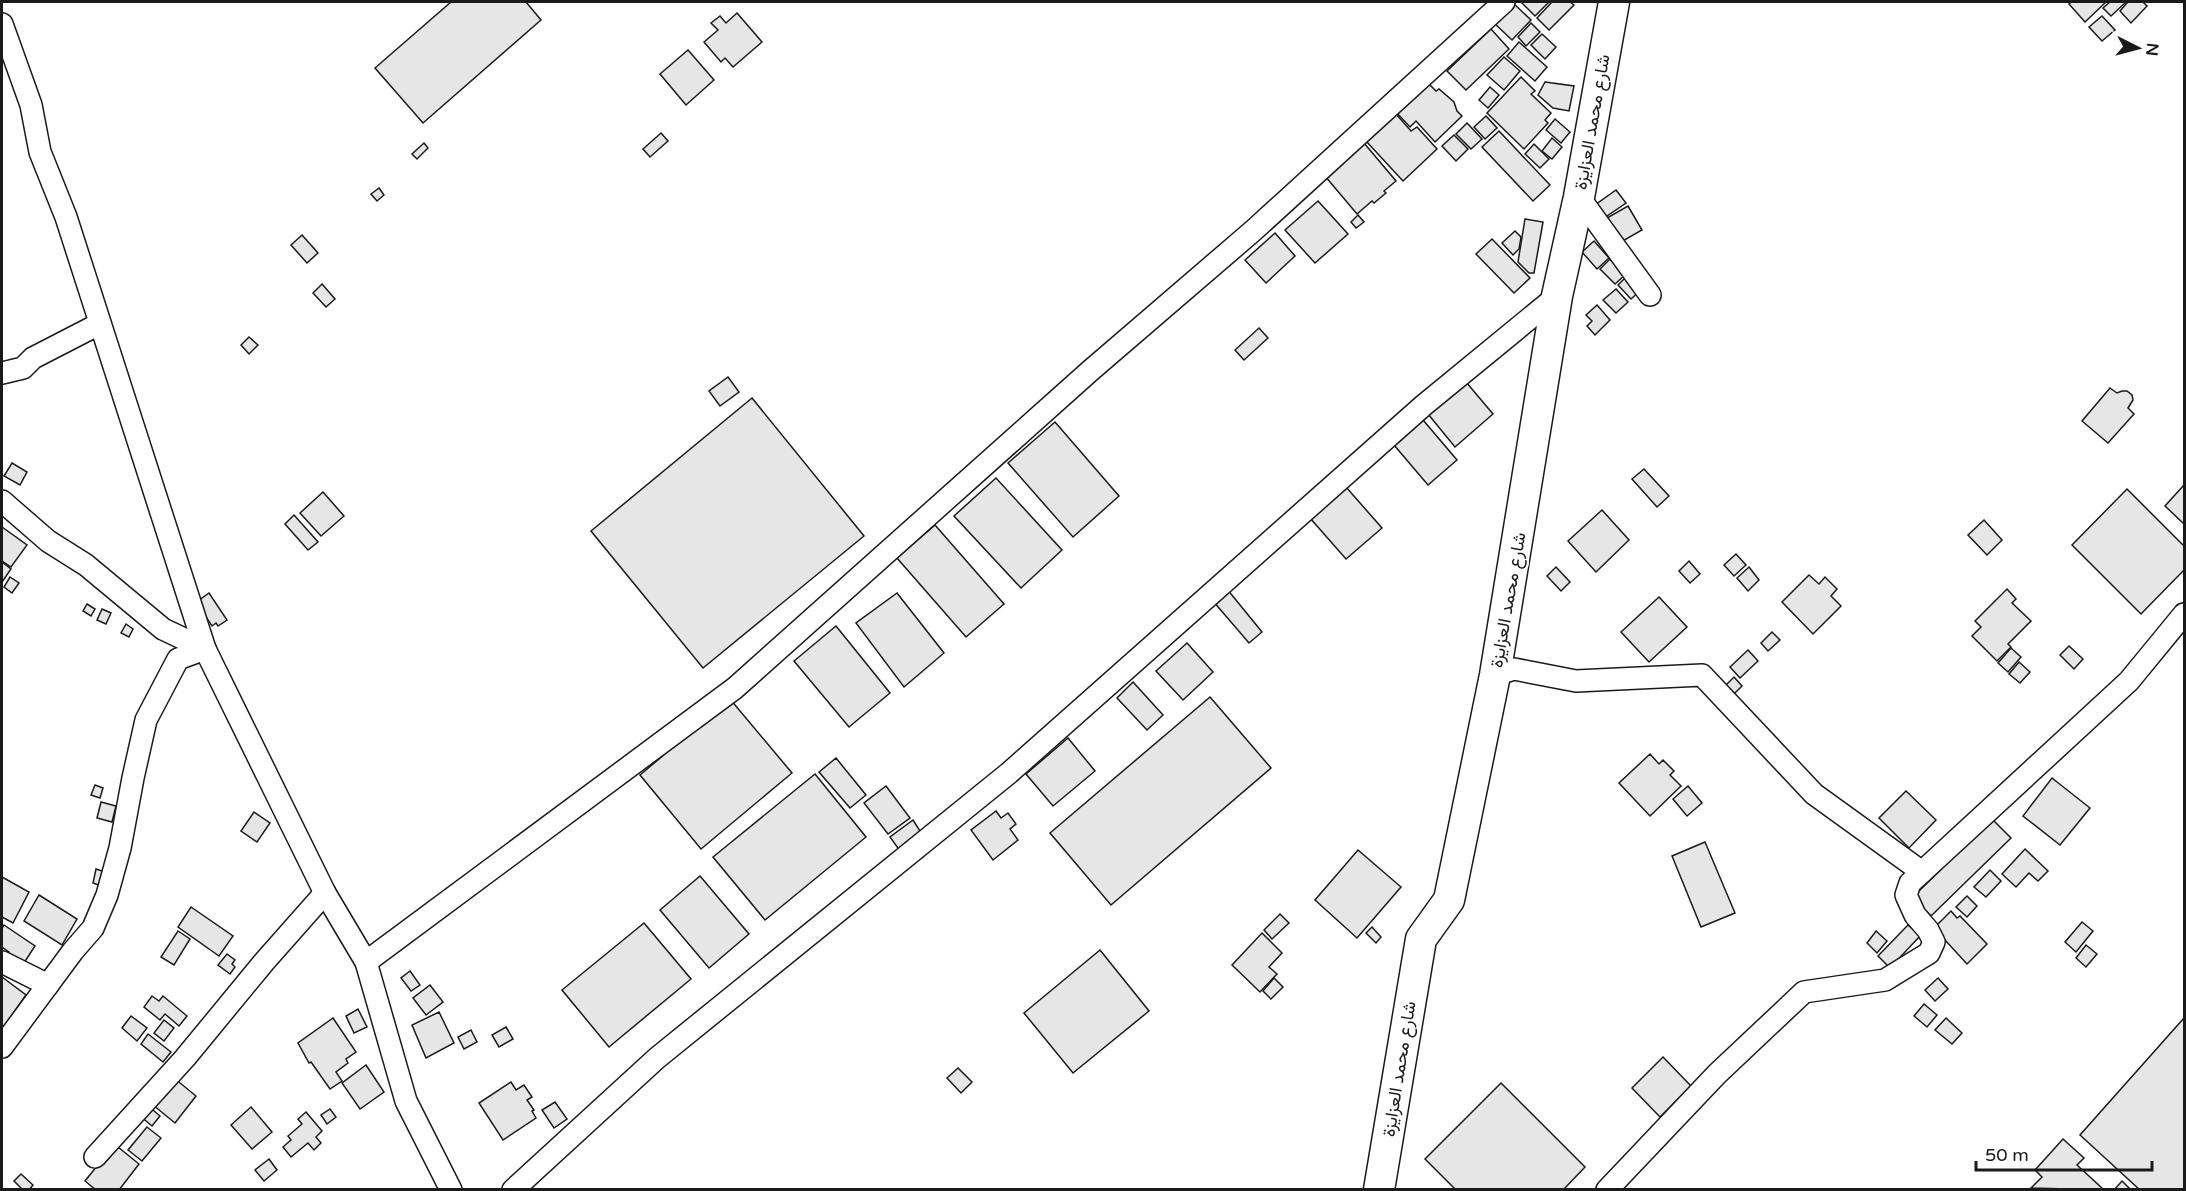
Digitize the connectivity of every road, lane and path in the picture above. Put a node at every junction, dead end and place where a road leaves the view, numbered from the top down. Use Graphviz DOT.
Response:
graph roads {
  1 [pos="1504,2"];
  2 [pos="1614,2"];
  3 [pos="2,24"];
  4 [pos="1579,196"];
  5 [pos="1650,295"];
  6 [pos="1557,297"];
  7 [pos="99,324"];
  8 [pos="2,373"];
  9 [pos="2,501"];
  10 [pos="2184,614"];
  11 [pos="205,650"];
  12 [pos="1495,675"];
  13 [pos="1922,872"];
  14 [pos="325,893"];
  15 [pos="2,962"];
  16 [pos="366,962"];
  17 [pos="48,985"];
  18 [pos="2,1047"];
  19 [pos="95,1157"];
  20 [pos="451,1190"];
  21 [pos="513,1190"];
  22 [pos="1379,1190"];
  23 [pos="1607,1190"];
  1 -- 16 [label="street"];
  2 -- 4 [label="main road, شارع محمد العزايزة"];
  3 -- 7 [label="street"];
  4 -- 5 [label="street"];
  4 -- 6 [label="main road, شارع محمد العزايزة"];
  6 -- 12 [label="main road, شارع محمد العزايزة"];
  6 -- 21 [label="street"];
  7 -- 8 [label="street"];
  7 -- 11 [label="street"];
  9 -- 11 [label="street"];
  10 -- 13 [label="street"];
  11 -- 14 [label="street"];
  11 -- 17 [label="street"];
  12 -- 13 [label="street"];
  12 -- 22 [label="main road, شارع محمد العزايزة"];
  13 -- 23 [label="street"];
  14 -- 16 [label="street"];
  14 -- 19 [label="street"];
  15 -- 17 [label="street"];
  16 -- 20 [label="street"];
  17 -- 18 [label="street"];
}
